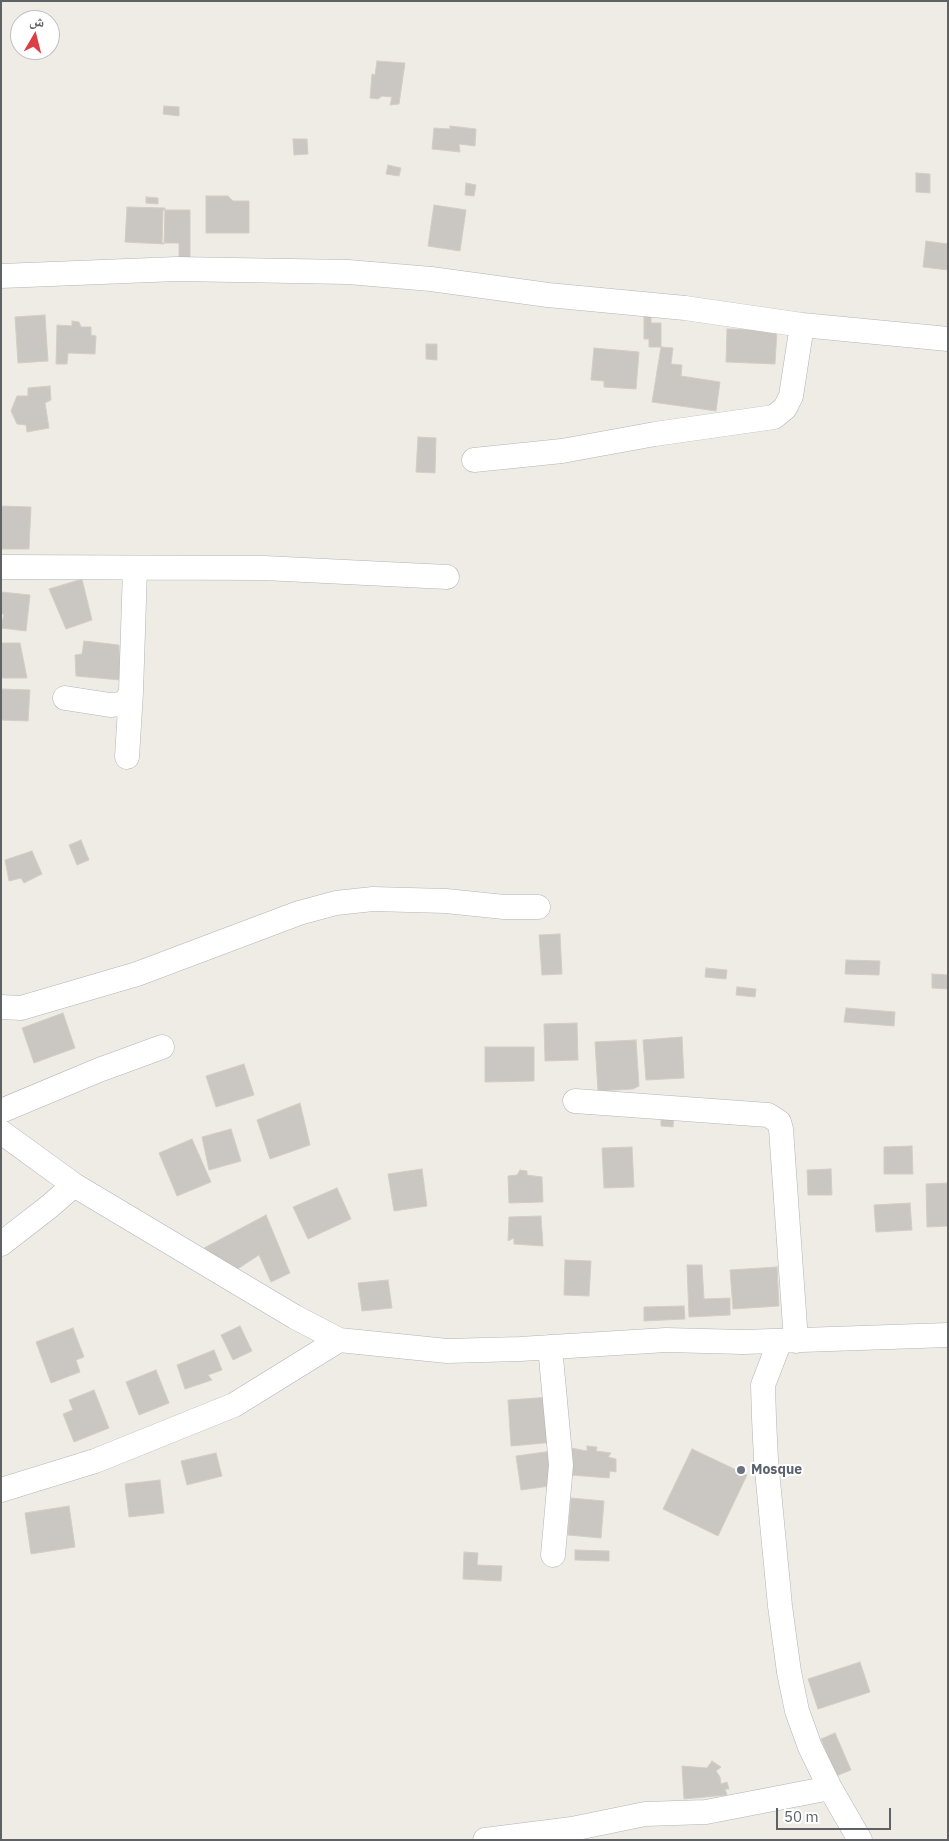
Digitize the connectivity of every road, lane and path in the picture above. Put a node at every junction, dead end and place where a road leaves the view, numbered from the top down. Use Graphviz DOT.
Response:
graph roads {
  1 [pos="1,276"];
  2 [pos="802,325"];
  3 [pos="948,340"];
  4 [pos="474,460"];
  5 [pos="1,567"];
  6 [pos="135,569"];
  7 [pos="447,577"];
  8 [pos="131,692"];
  9 [pos="64,698"];
  10 [pos="127,757"];
  11 [pos="538,907"];
  12 [pos="1,1007"];
  13 [pos="162,1047"];
  14 [pos="575,1101"];
  15 [pos="1,1111"];
  16 [pos="1,1132"];
  17 [pos="74,1185"];
  18 [pos="1,1244"];
  19 [pos="948,1335"];
  20 [pos="339,1340"];
  21 [pos="788,1341"];
  22 [pos="743,1342"];
  23 [pos="550,1347"];
  24 [pos="764,1385"];
  25 [pos="1,1490"];
  26 [pos="553,1555"];
  27 [pos="830,1788"];
  28 [pos="572,1834"];
  29 [pos="485,1840"];
  30 [pos="860,1840"];
  1 -- 2 [label="street"];
  2 -- 3 [label="street"];
  2 -- 4 [label="street"];
  5 -- 6 [label="street"];
  6 -- 7 [label="street"];
  6 -- 8 [label="street"];
  8 -- 9 [label="street"];
  8 -- 10 [label="street"];
  11 -- 12 [label="street"];
  13 -- 15 [label="street"];
  14 -- 21 [label="street"];
  16 -- 17 [label="street"];
  17 -- 18 [label="street"];
  17 -- 20 [label="street"];
  19 -- 21 [label="street"];
  20 -- 23 [label="street"];
  20 -- 25 [label="street"];
  21 -- 22 [label="street"];
  21 -- 24 [label="street"];
  22 -- 23 [label="street"];
  22 -- 24 [label="street"];
  23 -- 26 [label="street"];
  24 -- 27 [label="street"];
  27 -- 28 [label="street"];
  27 -- 30 [label="street"];
  28 -- 29 [label="street"];
}
